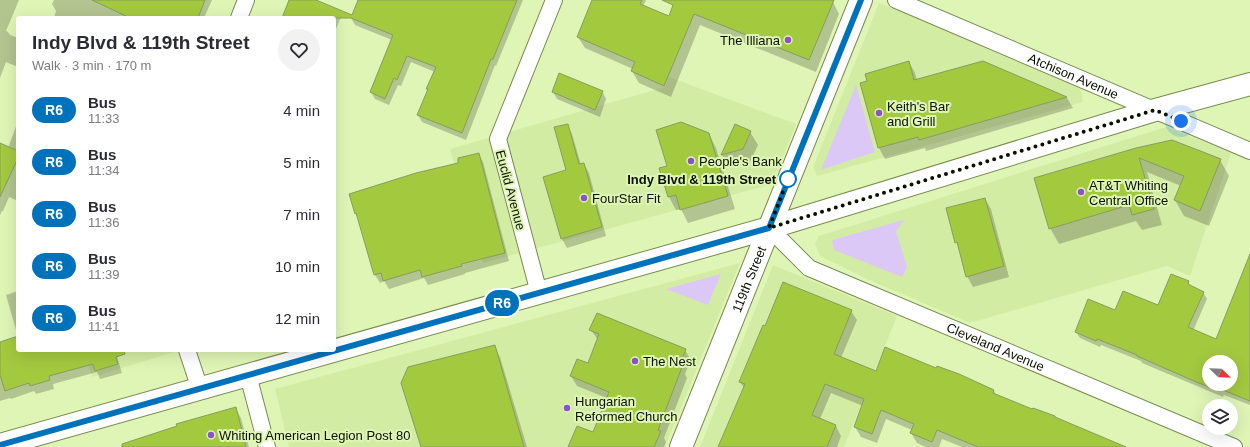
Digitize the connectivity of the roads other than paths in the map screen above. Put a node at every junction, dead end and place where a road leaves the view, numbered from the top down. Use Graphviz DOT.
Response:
graph roads {
  1 [pos="246,0"];
  2 [pos="554,0"];
  3 [pos="861,0"];
  4 [pos="896,0"];
  5 [pos="240,16"];
  6 [pos="1250,84"];
  7 [pos="1155,110"];
  8 [pos="1250,151"];
  9 [pos="769,228"];
  10 [pos="539,293"];
  11 [pos="336,350"];
  12 [pos="188,352"];
  13 [pos="330,352"];
  14 [pos="248,375"];
  15 [pos="200,389"];
  16 [pos="0,445"];
  17 [pos="267,447"];
  18 [pos="681,447"];
  19 [pos="1234,447"];
  1 -- 5 [label="street"];
  2 -- 10 [label="street, Euclid Avenue"];
  3 -- 9 [label="main road, 119th Street"];
  4 -- 7 [label="street, Atchison Avenue"];
  6 -- 7 [label="main road"];
  7 -- 8 [label="street, Atchison Avenue"];
  7 -- 9 [label="main road"];
  9 -- 10 [label="main road"];
  9 -- 18 [label="main road, 119th Street"];
  9 -- 19 [label="street, Cleveland Avenue"];
  10 -- 11 [label="main road"];
  12 -- 15 [label="street"];
  13 -- 14 [label="main road"];
  14 -- 15 [label="main road"];
  14 -- 17 [label="street"];
  15 -- 16 [label="main road"];
}
